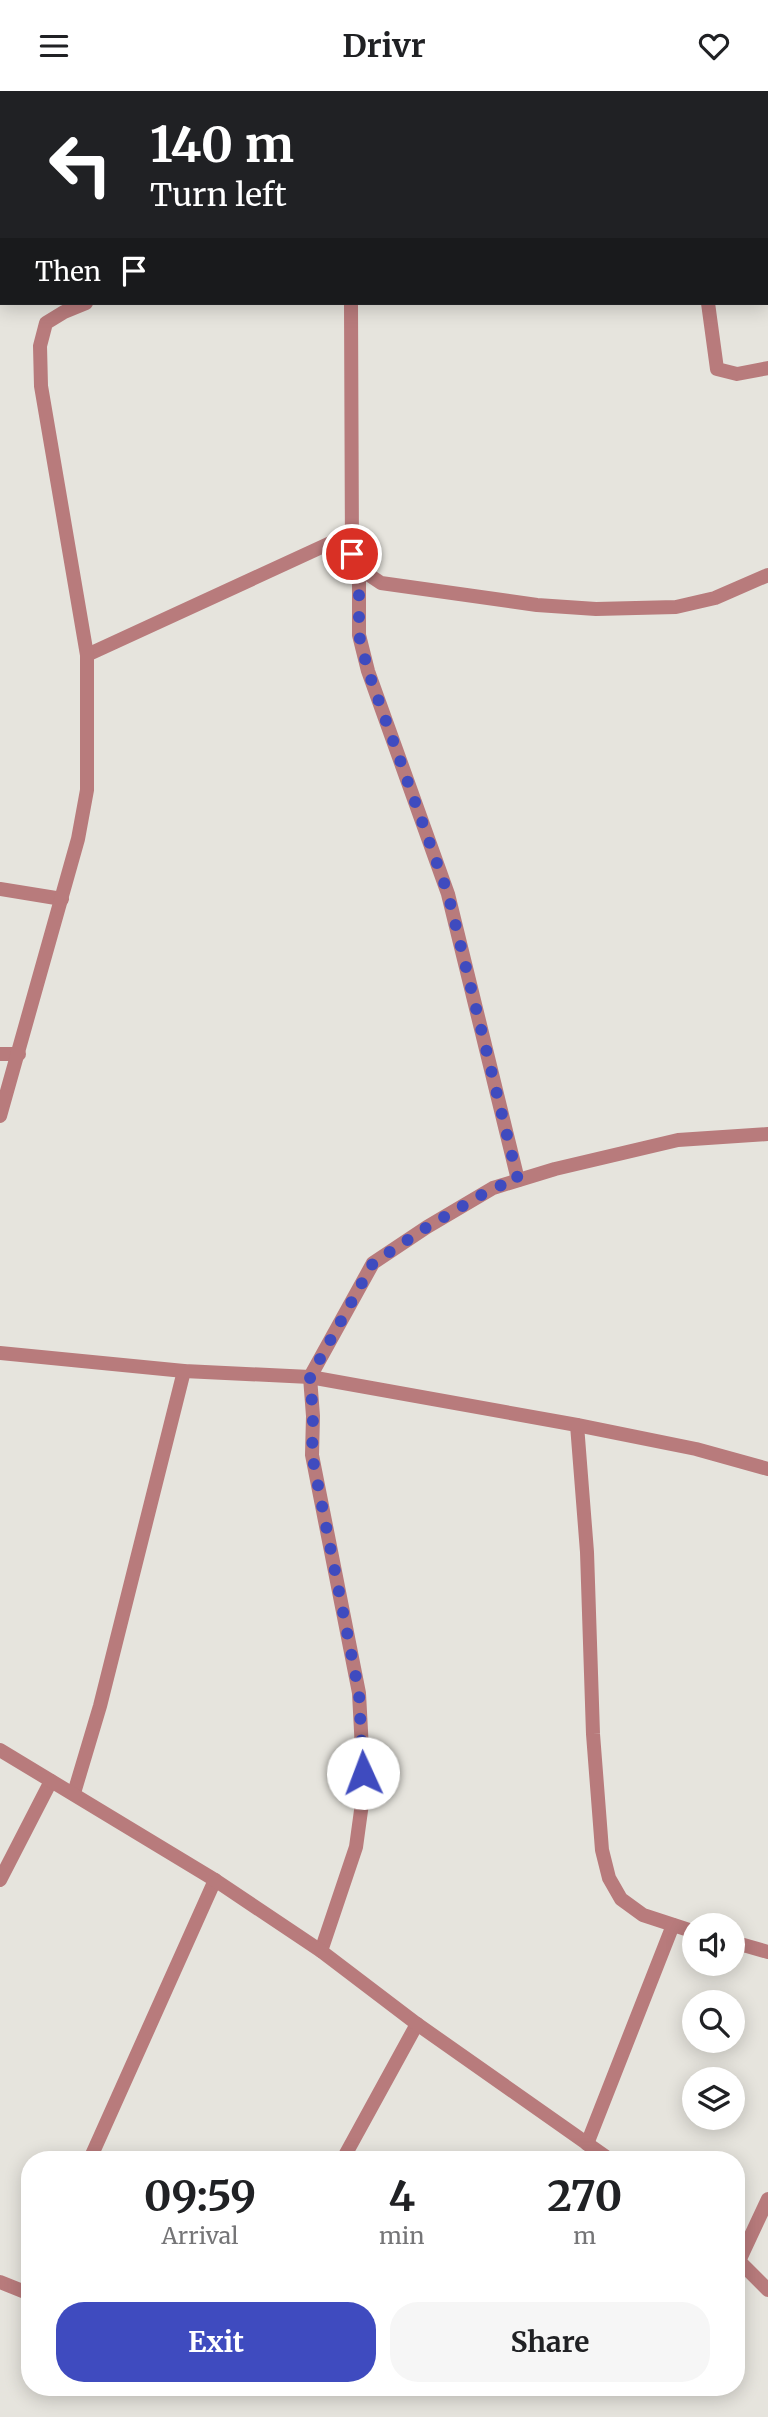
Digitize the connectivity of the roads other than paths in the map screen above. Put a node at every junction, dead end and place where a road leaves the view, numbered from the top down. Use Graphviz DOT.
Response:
graph roads {
  1 [pos="80,305"];
  2 [pos="351,305"];
  3 [pos="708,305"];
  4 [pos="768,367"];
  5 [pos="352,533"];
  6 [pos="359,566"];
  7 [pos="768,575"];
  8 [pos="88,655"];
  9 [pos="0,889"];
  10 [pos="62,898"];
  11 [pos="0,1054"];
  12 [pos="19,1054"];
  13 [pos="0,1115"];
  14 [pos="768,1134"];
  15 [pos="518,1180"];
  16 [pos="0,1353"];
  17 [pos="184,1371"];
  18 [pos="310,1377"];
  19 [pos="577,1425"];
  20 [pos="768,1469"];
  21 [pos="0,1751"];
  22 [pos="51,1781"];
  23 [pos="74,1793"];
  24 [pos="0,1880"];
  25 [pos="215,1880"];
  26 [pos="673,1926"];
  27 [pos="682,1928"];
  28 [pos="745,1946"];
  29 [pos="321,1951"];
  30 [pos="768,1952"];
  31 [pos="417,2024"];
  32 [pos="587,2144"];
  33 [pos="94,2151"];
  34 [pos="347,2151"];
  35 [pos="597,2151"];
  36 [pos="768,2199"];
  37 [pos="745,2246"];
  38 [pos="745,2267"];
  39 [pos="0,2282"];
  40 [pos="21,2290"];
  41 [pos="768,2290"];
  1 -- 8 [label="street"];
  2 -- 5 [label="street"];
  3 -- 4 [label="street"];
  5 -- 6 [label="street"];
  5 -- 8 [label="street"];
  6 -- 7 [label="street"];
  6 -- 15 [label="street"];
  8 -- 10 [label="street"];
  9 -- 10 [label="street"];
  10 -- 12 [label="street"];
  11 -- 12 [label="street"];
  12 -- 13 [label="street"];
  14 -- 15 [label="street"];
  15 -- 18 [label="street"];
  16 -- 17 [label="street"];
  17 -- 18 [label="street"];
  17 -- 23 [label="street"];
  18 -- 19 [label="street"];
  18 -- 29 [label="street"];
  19 -- 20 [label="street"];
  19 -- 26 [label="street"];
  21 -- 22 [label="street"];
  22 -- 23 [label="street"];
  22 -- 24 [label="street"];
  23 -- 25 [label="street"];
  25 -- 29 [label="street"];
  25 -- 33 [label="street"];
  26 -- 27 [label="street"];
  26 -- 32 [label="street"];
  28 -- 30 [label="street"];
  29 -- 31 [label="street"];
  31 -- 32 [label="street"];
  31 -- 34 [label="street"];
  32 -- 35 [label="street"];
  36 -- 37 [label="street"];
  38 -- 41 [label="street"];
  39 -- 40 [label="street"];
}
